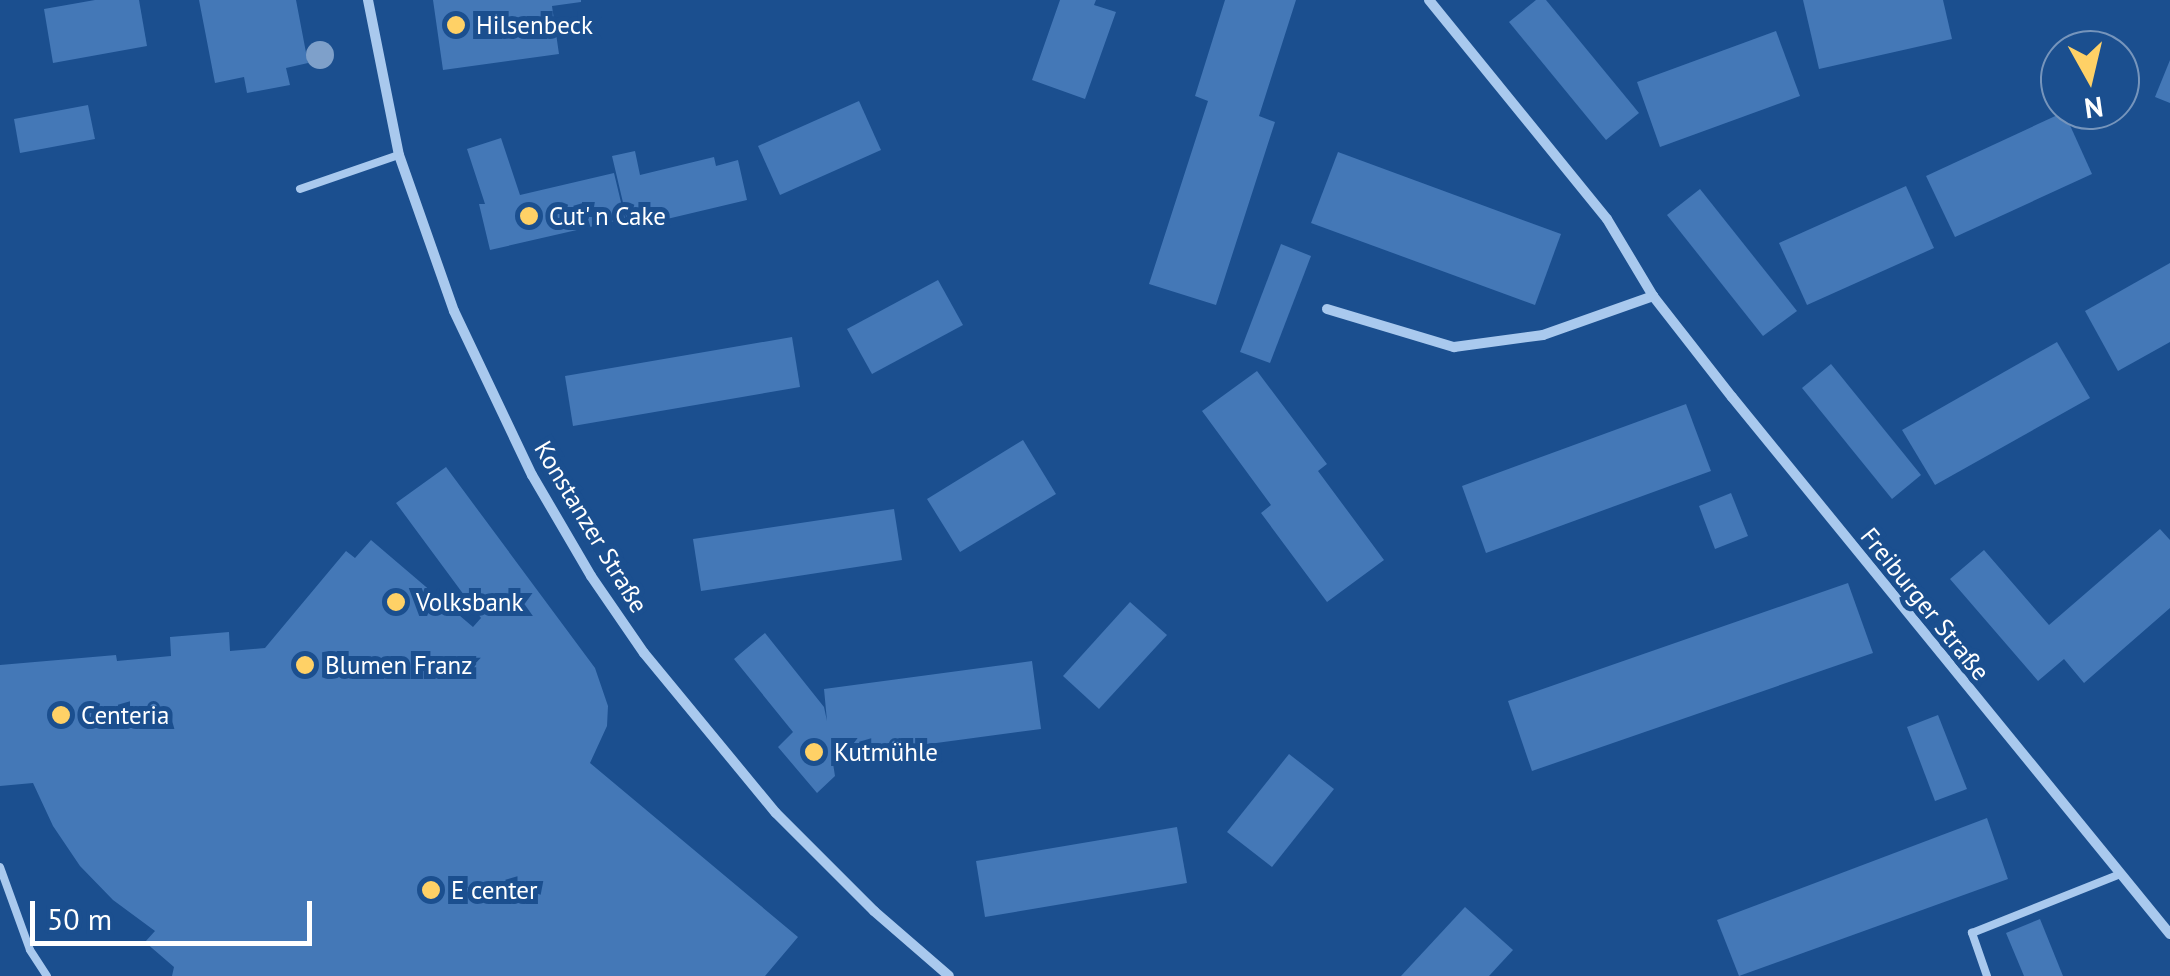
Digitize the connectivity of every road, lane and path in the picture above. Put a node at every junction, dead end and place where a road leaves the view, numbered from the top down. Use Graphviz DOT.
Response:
graph roads {
  1 [pos="368,0"];
  2 [pos="1429,0"];
  3 [pos="399,155"];
  4 [pos="300,190"];
  5 [pos="1653,296"];
  6 [pos="1327,309"];
  7 [pos="0,867"];
  8 [pos="2120,874"];
  9 [pos="2170,934"];
  10 [pos="47,976"];
  11 [pos="949,976"];
  12 [pos="1987,976"];
  1 -- 3 [label="street, Konstanzer Straße"];
  2 -- 5 [label="street, Freiburger Straße"];
  3 -- 4 [label="lane"];
  3 -- 11 [label="street, Konstanzer Straße"];
  5 -- 6 [label="street"];
  5 -- 8 [label="street, Freiburger Straße"];
  7 -- 10 [label="lane"];
  8 -- 9 [label="street, Freiburger Straße"];
  8 -- 12 [label="lane"];
}
